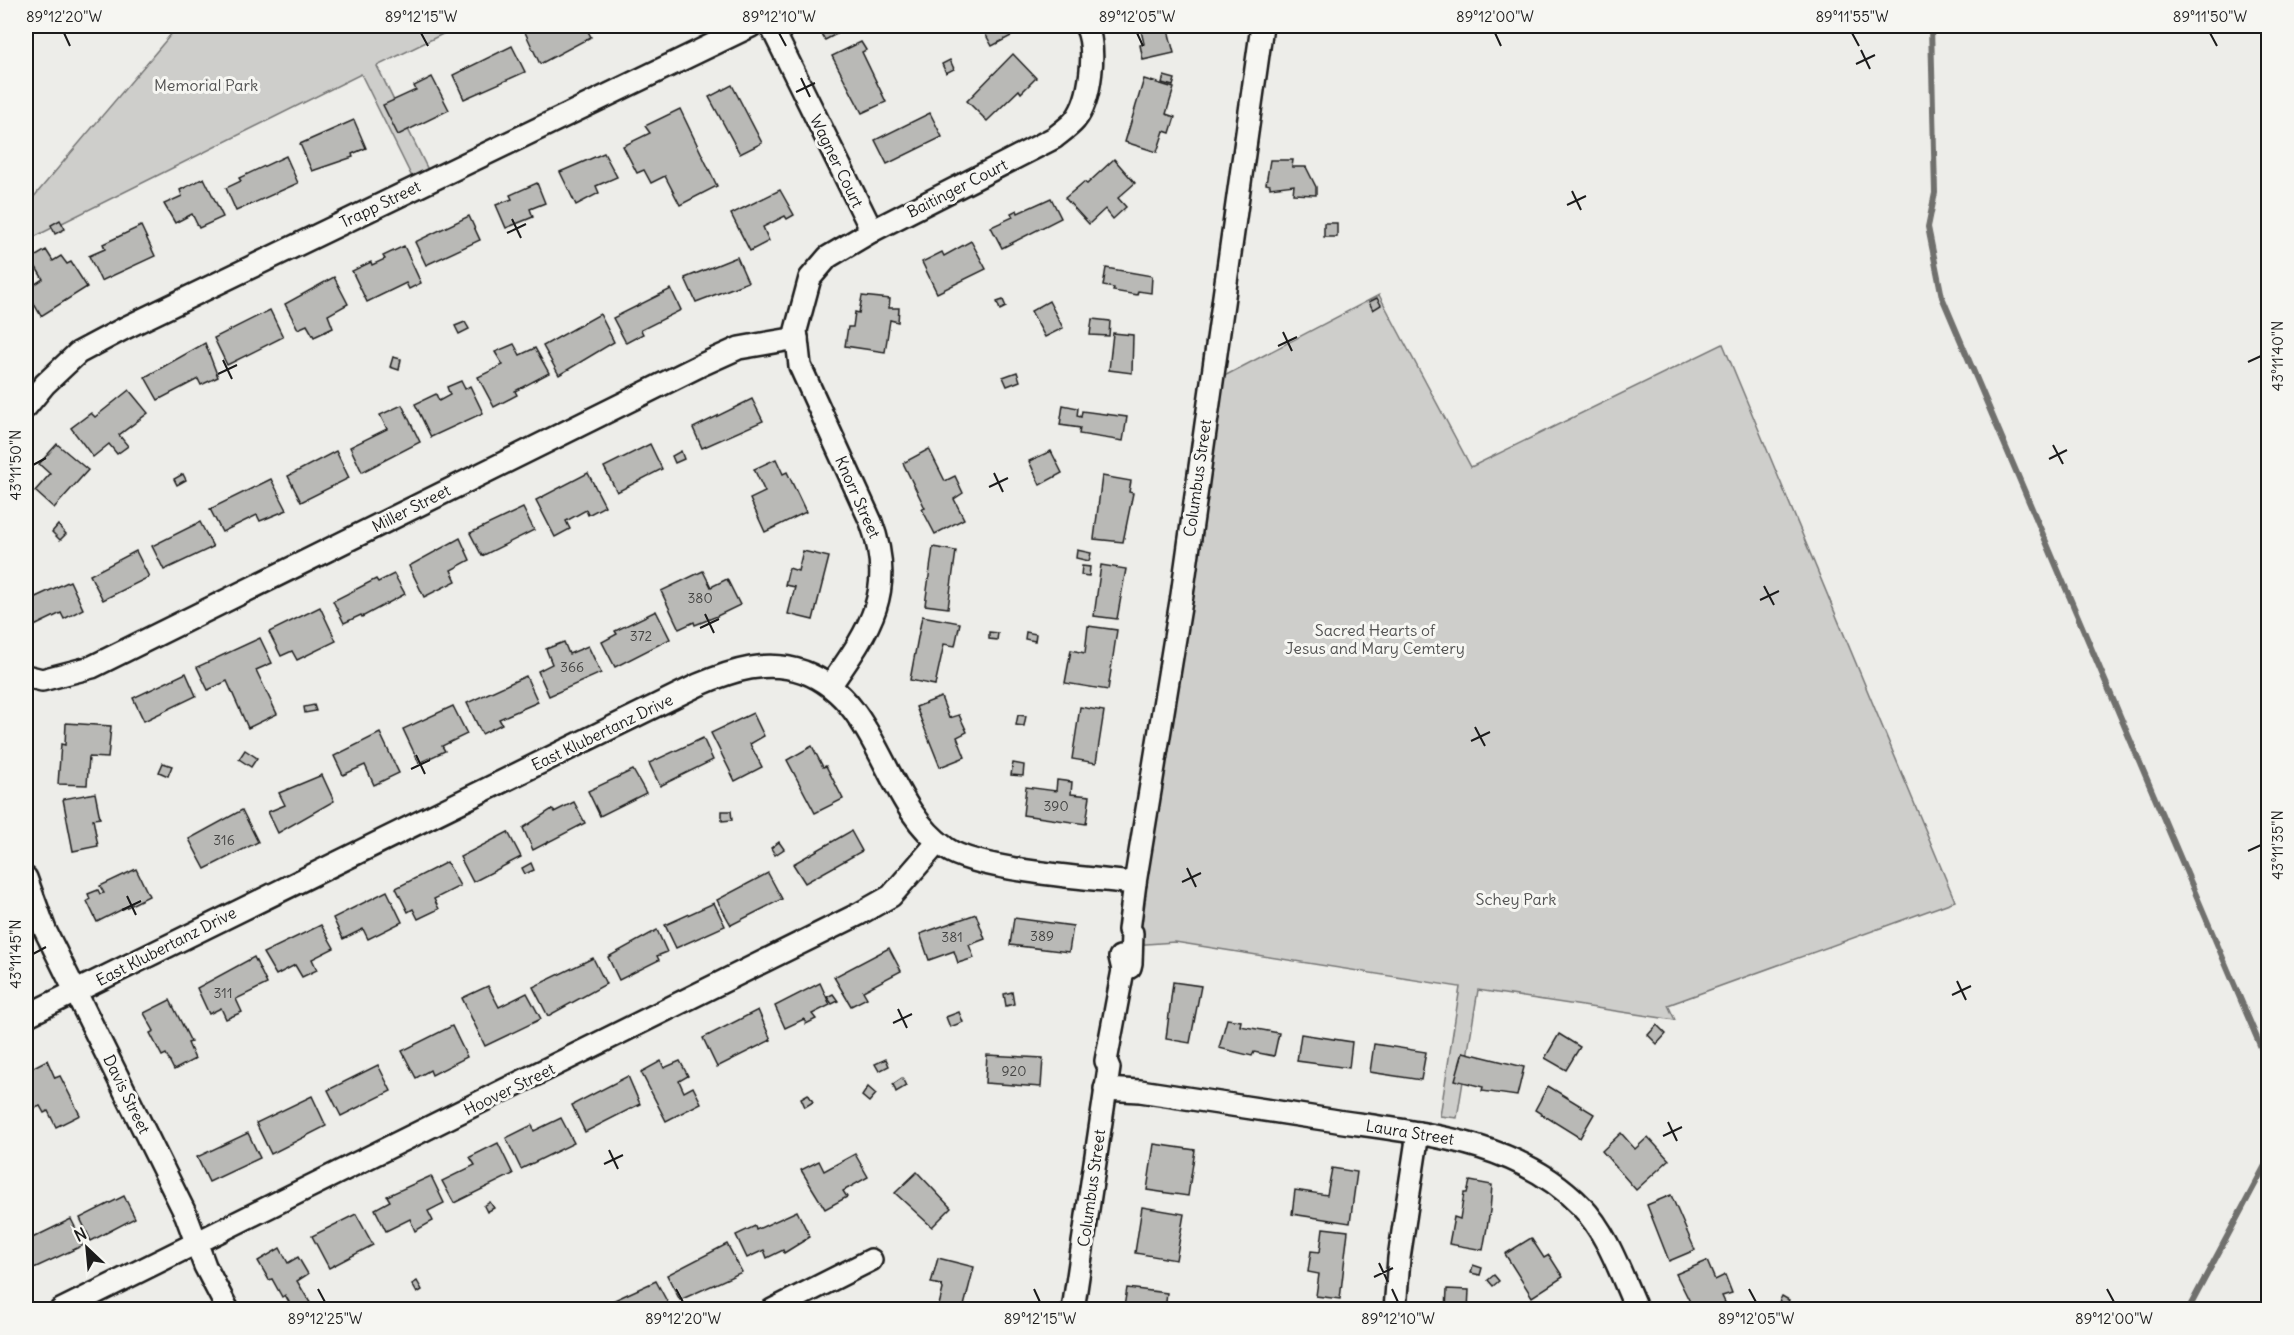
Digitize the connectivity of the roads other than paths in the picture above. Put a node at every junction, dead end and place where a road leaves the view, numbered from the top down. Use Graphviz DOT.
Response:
graph roads {
  1 [pos="751,26"];
  2 [pos="771,26"];
  3 [pos="1086,26"];
  4 [pos="1262,26"];
  5 [pos="872,231"];
  6 [pos="797,338"];
  7 [pos="26,407"];
  8 [pos="26,676"];
  9 [pos="830,686"];
  10 [pos="938,842"];
  11 [pos="26,878"];
  12 [pos="1135,883"];
  13 [pos="75,992"];
  14 [pos="26,1016"];
  15 [pos="1105,1089"];
  16 [pos="1418,1133"];
  17 [pos="197,1242"];
  18 [pos="871,1260"];
  19 [pos="61,1310"];
  20 [pos="228,1310"];
  21 [pos="772,1310"];
  22 [pos="1073,1310"];
  23 [pos="1395,1310"];
  24 [pos="1637,1310"];
  1 -- 7 [label="street, Trapp Street"];
  2 -- 5 [label="street, Wagner Court"];
  3 -- 5 [label="street, Baitinger Court"];
  4 -- 12 [label="street, Columbus Street"];
  5 -- 6 [label="street, Baitinger Court"];
  6 -- 8 [label="street, Miller Street"];
  6 -- 9 [label="street, Knorr Street"];
  9 -- 10 [label="street, East Klubertanz Drive"];
  9 -- 13 [label="street, East Klubertanz Drive"];
  10 -- 12 [label="street, East Klubertanz Drive"];
  10 -- 17 [label="street, Hoover Street"];
  11 -- 13 [label="street, Davis Street"];
  12 -- 15 [label="street, Columbus Street"];
  13 -- 14 [label="street, East Klubertanz Drive"];
  13 -- 17 [label="street, Davis Street"];
  15 -- 16 [label="street, Laura Street"];
  15 -- 22 [label="street, Columbus Street"];
  16 -- 23 [label="street"];
  16 -- 24 [label="street, Laura Street"];
  17 -- 19 [label="street, Hoover Street"];
  17 -- 20 [label="street, Davis Street"];
  18 -- 21 [label="street"];
}
